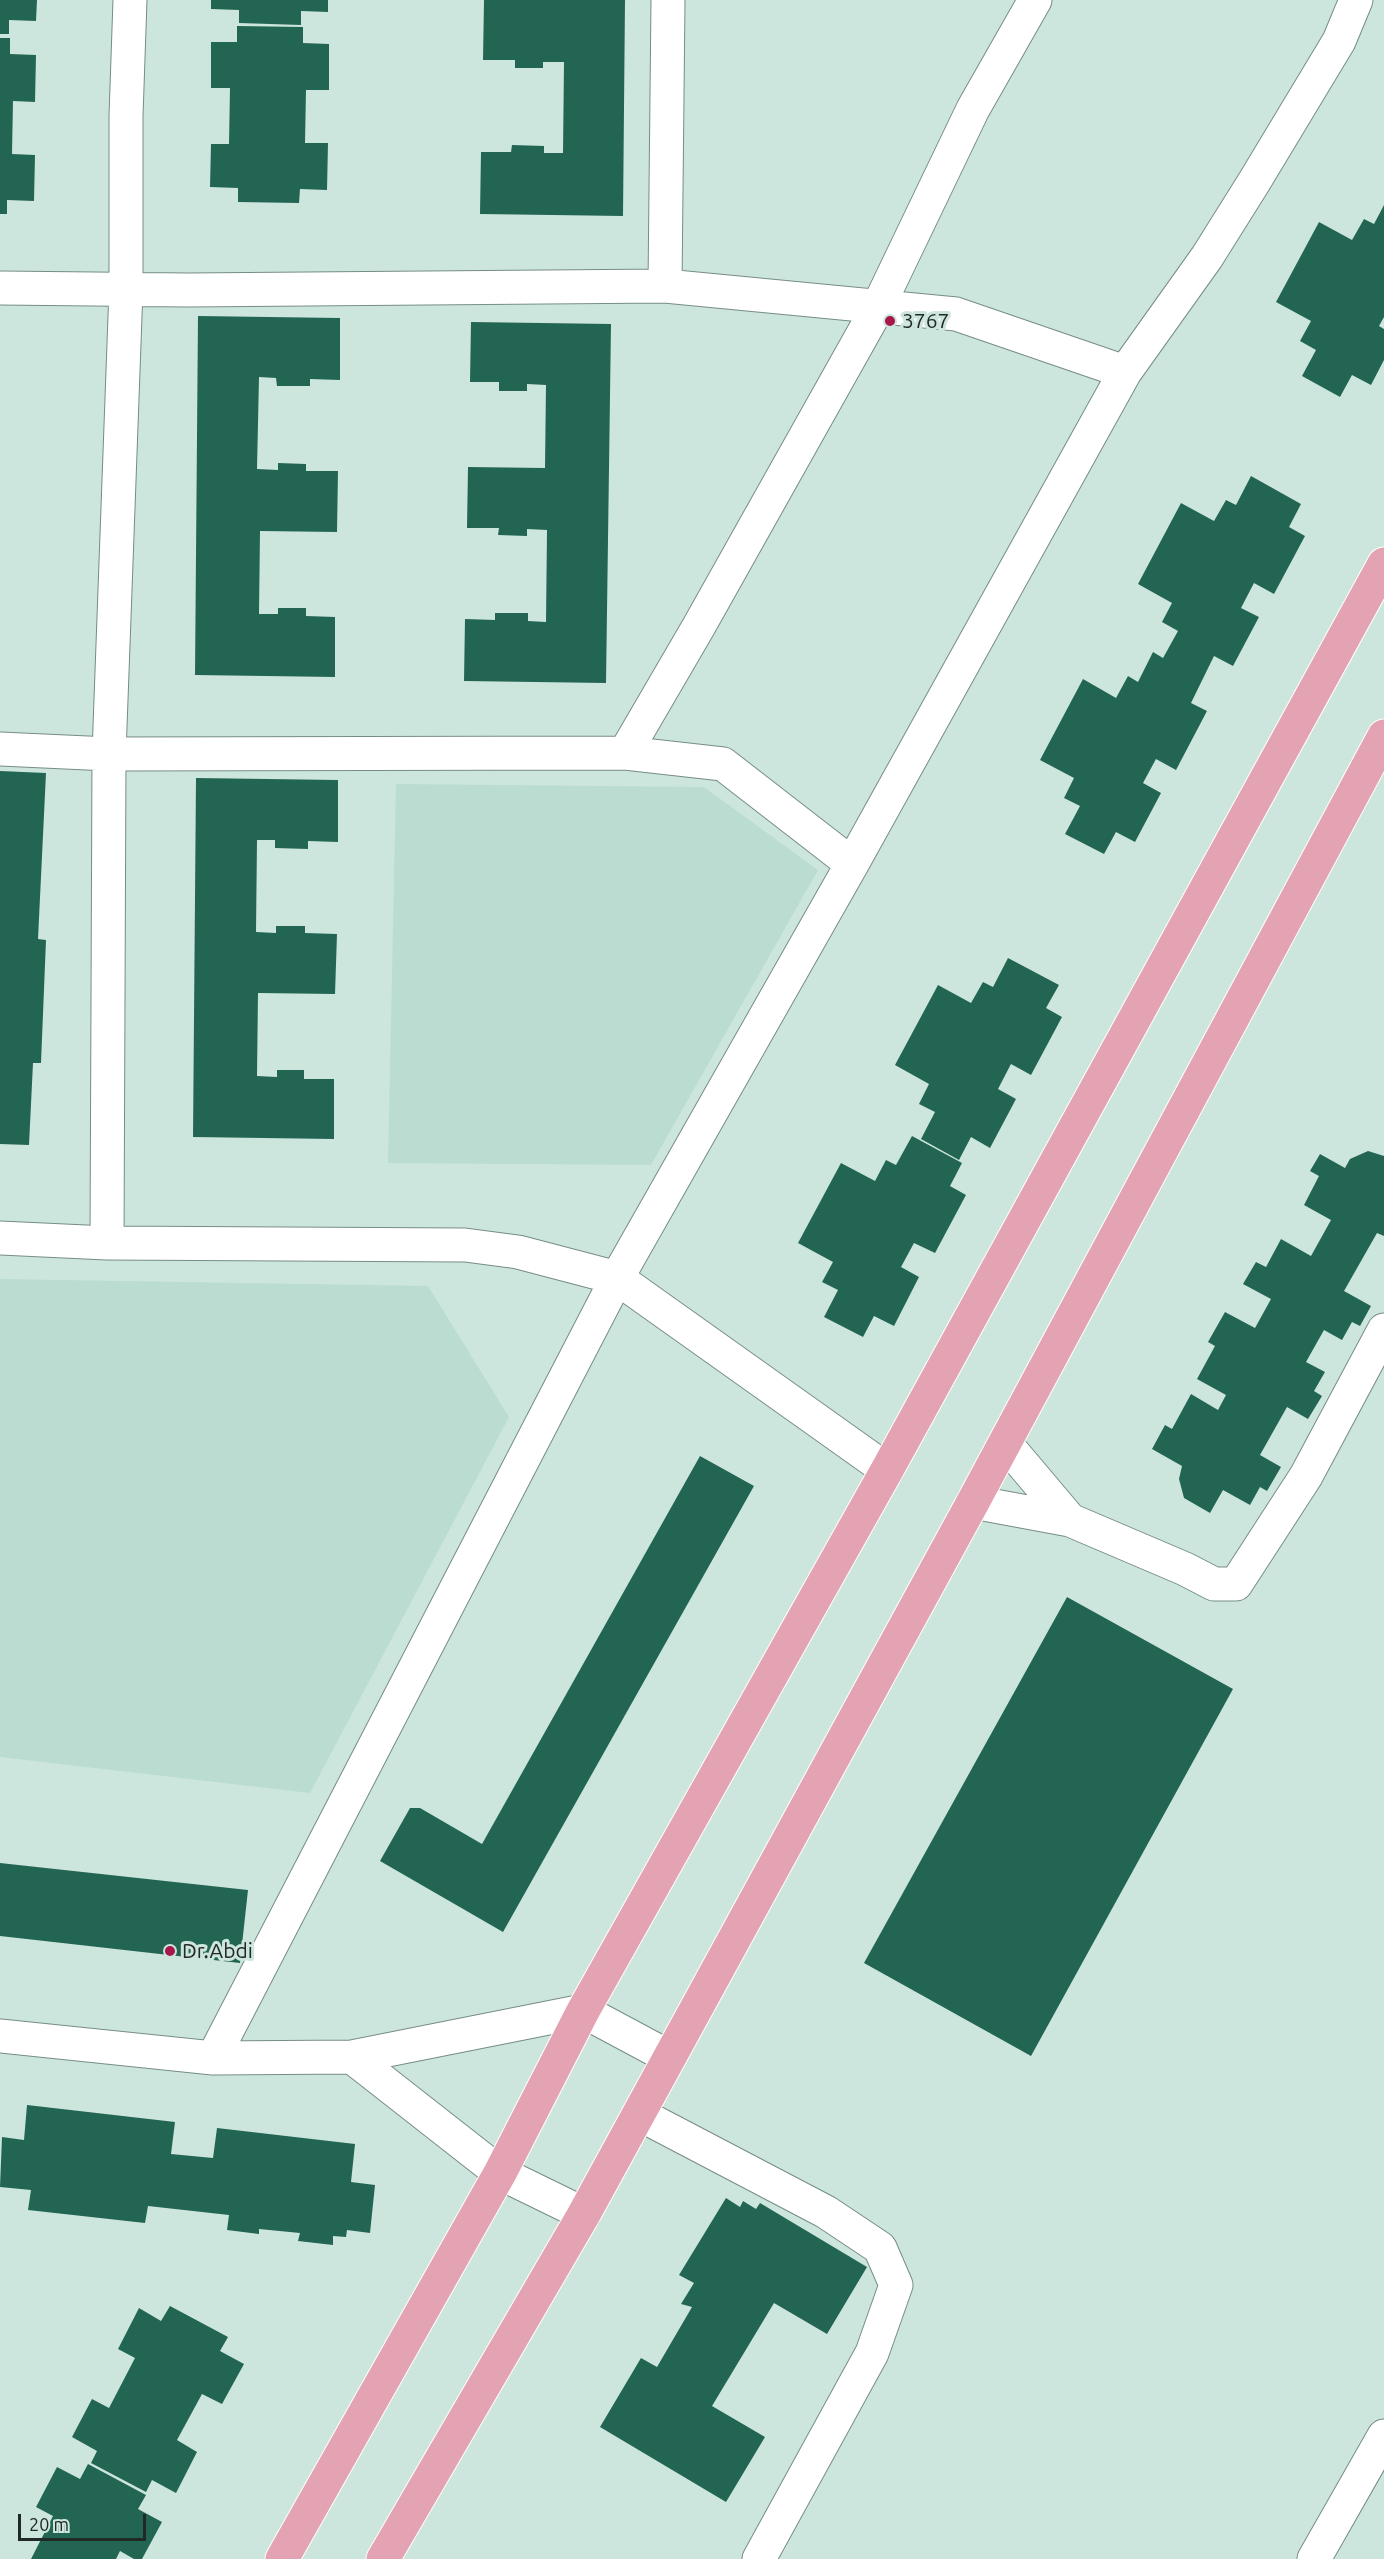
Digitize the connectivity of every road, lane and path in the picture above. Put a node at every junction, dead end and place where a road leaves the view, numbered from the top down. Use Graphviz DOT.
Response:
graph roads {
  1 [pos="130,0"];
  2 [pos="668,0"];
  3 [pos="1035,0"];
  4 [pos="1356,0"];
  5 [pos="665,286"];
  6 [pos="0,288"];
  7 [pos="126,289"];
  8 [pos="878,307"];
  9 [pos="1125,372"];
  10 [pos="1384,564"];
  11 [pos="1384,736"];
  12 [pos="0,749"];
  13 [pos="625,753"];
  14 [pos="109,754"];
  15 [pos="852,864"];
  16 [pos="0,1238"];
  17 [pos="107,1243"];
  18 [pos="617,1278"];
  19 [pos="1384,1330"];
  20 [pos="1005,1443"];
  21 [pos="887,1470"];
  22 [pos="973,1502"];
  23 [pos="1070,1520"];
  24 [pos="583,2011"];
  25 [pos="0,2036"];
  26 [pos="352,2057"];
  27 [pos="669,2057"];
  28 [pos="213,2058"];
  29 [pos="639,2114"];
  30 [pos="500,2173"];
  31 [pos="584,2214"];
  32 [pos="1384,2436"];
  33 [pos="282,2559"];
  34 [pos="383,2559"];
  35 [pos="759,2559"];
  36 [pos="1314,2559"];
  1 -- 7 [label="street"];
  2 -- 5 [label="street"];
  3 -- 8 [label="street"];
  4 -- 9 [label="street"];
  5 -- 7 [label="street"];
  5 -- 8 [label="street"];
  6 -- 7 [label="street"];
  7 -- 14 [label="street"];
  8 -- 9 [label="street"];
  8 -- 13 [label="street"];
  9 -- 15 [label="street"];
  10 -- 21 [label="main road"];
  11 -- 20 [label="main road"];
  12 -- 14 [label="street"];
  13 -- 14 [label="street"];
  13 -- 15 [label="street"];
  14 -- 17 [label="street"];
  15 -- 18 [label="street"];
  16 -- 17 [label="street"];
  17 -- 18 [label="street"];
  18 -- 21 [label="street"];
  18 -- 28 [label="street"];
  19 -- 23 [label="street"];
  20 -- 22 [label="main road"];
  20 -- 23 [label="street"];
  21 -- 24 [label="main road"];
  22 -- 23 [label="street"];
  22 -- 27 [label="main road"];
  24 -- 26 [label="street"];
  24 -- 27 [label="street"];
  24 -- 30 [label="main road"];
  25 -- 28 [label="street"];
  26 -- 28 [label="street"];
  26 -- 30 [label="street"];
  27 -- 29 [label="main road"];
  29 -- 31 [label="main road"];
  29 -- 35 [label="street"];
  30 -- 31 [label="street"];
  30 -- 33 [label="main road"];
  31 -- 34 [label="main road"];
  32 -- 36 [label="street"];
}
